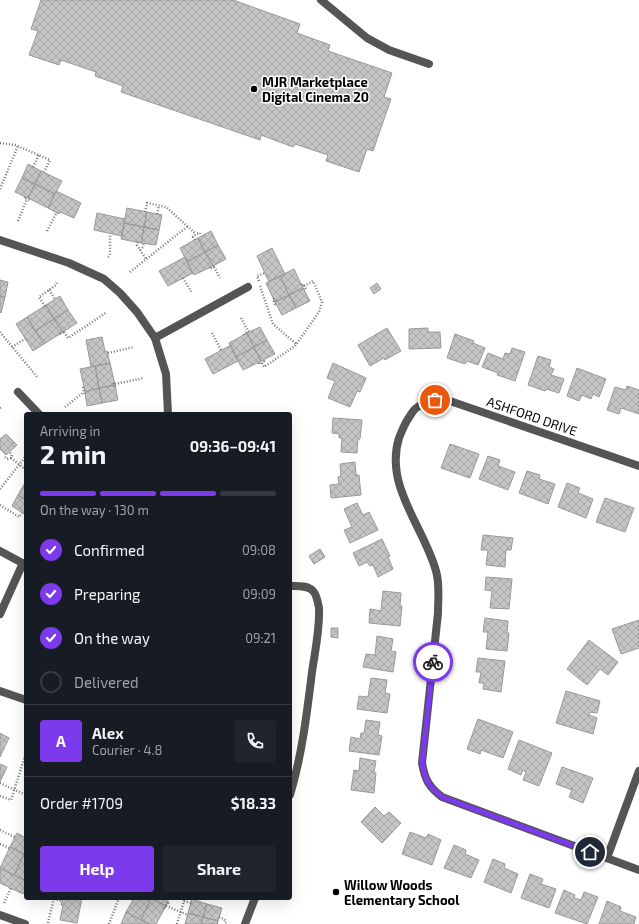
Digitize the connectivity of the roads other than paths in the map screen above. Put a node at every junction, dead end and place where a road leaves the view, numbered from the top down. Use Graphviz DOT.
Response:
graph roads {
  1 [pos="321,0"];
  2 [pos="429,64"];
  3 [pos="0,240"];
  4 [pos="248,287"];
  5 [pos="155,338"];
  6 [pos="18,392"];
  7 [pos="37,412"];
  8 [pos="168,412"];
  9 [pos="639,466"];
  10 [pos="0,551"];
  11 [pos="24,564"];
  12 [pos="292,586"];
  13 [pos="0,614"];
  14 [pos="0,691"];
  15 [pos="24,699"];
  16 [pos="639,771"];
  17 [pos="292,785"];
  18 [pos="607,858"];
  19 [pos="639,870"];
  20 [pos="254,900"];
  21 [pos="0,915"];
  22 [pos="25,924"];
  23 [pos="245,924"];
  1 -- 2 [label="street"];
  3 -- 5 [label="street"];
  4 -- 5 [label="street"];
  5 -- 8 [label="street"];
  6 -- 7 [label="street"];
  9 -- 18 [label="street, ASHFORD DRIVE"];
  10 -- 11 [label="street"];
  11 -- 13 [label="street"];
  12 -- 17 [label="street"];
  14 -- 15 [label="street"];
  16 -- 18 [label="street"];
  18 -- 19 [label="street"];
  20 -- 23 [label="street"];
  21 -- 22 [label="street"];
}
